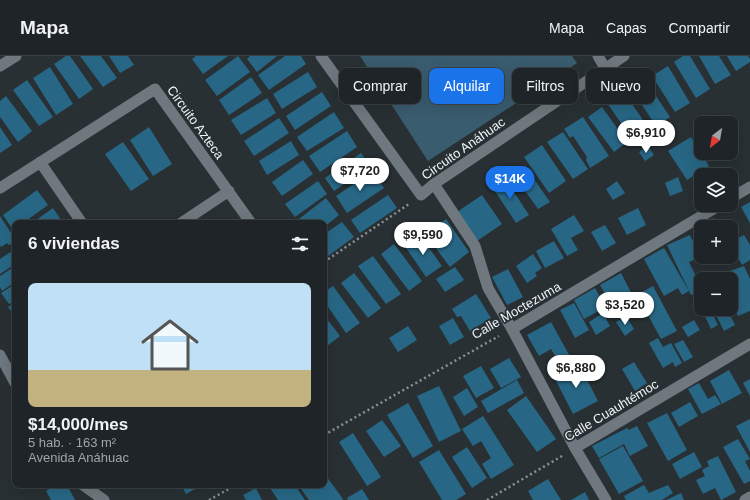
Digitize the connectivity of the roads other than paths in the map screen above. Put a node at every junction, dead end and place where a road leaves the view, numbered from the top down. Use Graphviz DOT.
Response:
graph roads {
  1 [pos="16,56"];
  2 [pos="321,56"];
  3 [pos="598,56"];
  4 [pos="624,56"];
  5 [pos="0,66"];
  6 [pos="605,68"];
  7 [pos="586,81"];
  8 [pos="40,162"];
  9 [pos="434,184"];
  10 [pos="750,187"];
  11 [pos="0,188"];
  12 [pos="229,191"];
  13 [pos="738,194"];
  14 [pos="708,212"];
  15 [pos="80,220"];
  16 [pos="186,220"];
  17 [pos="249,220"];
  18 [pos="512,329"];
  19 [pos="750,344"];
  20 [pos="0,355"];
  21 [pos="12,377"];
  22 [pos="575,448"];
  23 [pos="88,488"];
  24 [pos="750,497"];
  25 [pos="104,500"];
  26 [pos="606,500"];
  27 [pos="745,500"];
  1 -- 5 [label="street"];
  2 -- 9 [label="street, Circuito Anáhuac"];
  3 -- 6 [label="street"];
  4 -- 6 [label="street, Circuito Anáhuac"];
  7 -- 9 [label="street, Circuito Anáhuac"];
  8 -- 11 [label="street, Circuito Azteca"];
  8 -- 12 [label="street, Circuito Azteca"];
  8 -- 15 [label="street"];
  9 -- 18 [label="street"];
  10 -- 13 [label="street"];
  12 -- 16 [label="street"];
  12 -- 17 [label="street, Circuito Azteca"];
  14 -- 18 [label="street, Calle Moctezuma"];
  18 -- 22 [label="street"];
  19 -- 22 [label="street, Calle Cuauhtémoc"];
  20 -- 21 [label="street"];
  22 -- 26 [label="street"];
  23 -- 25 [label="street"];
  24 -- 27 [label="street"];
}
